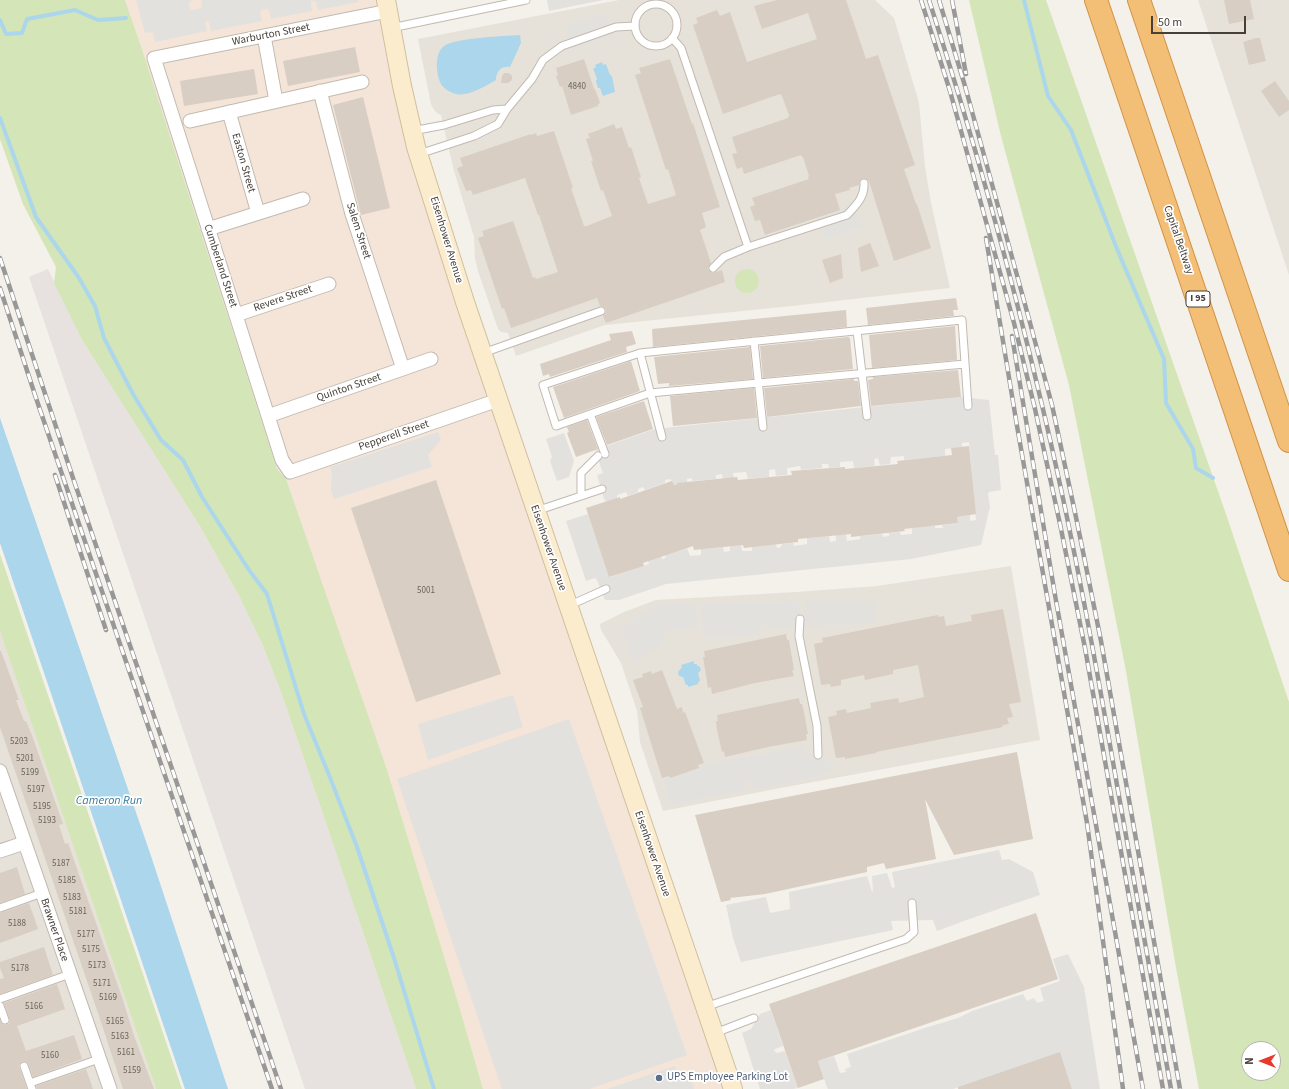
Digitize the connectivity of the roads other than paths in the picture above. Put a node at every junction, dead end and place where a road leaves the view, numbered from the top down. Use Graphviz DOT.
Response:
graph roads {
  1 [pos="526,0"];
  2 [pos="1095,0"];
  3 [pos="1140,0"];
  4 [pos="388,13"];
  5 [pos="635,26"];
  6 [pos="264,36"];
  7 [pos="672,38"];
  8 [pos="154,58"];
  9 [pos="362,82"];
  10 [pos="320,91"];
  11 [pos="276,101"];
  12 [pos="507,109"];
  13 [pos="229,112"];
  14 [pos="190,121"];
  15 [pos="412,131"];
  16 [pos="418,154"];
  17 [pos="864,183"];
  18 [pos="303,199"];
  19 [pos="258,213"];
  20 [pos="208,229"];
  21 [pos="748,247"];
  22 [pos="713,268"];
  23 [pos="329,284"];
  24 [pos="601,311"];
  25 [pos="236,315"];
  26 [pos="858,331"];
  27 [pos="754,341"];
  28 [pos="640,353"];
  29 [pos="482,354"];
  30 [pos="431,359"];
  31 [pos="965,364"];
  32 [pos="403,369"];
  33 [pos="862,373"];
  34 [pos="758,383"];
  35 [pos="650,393"];
  36 [pos="498,400"];
  37 [pos="968,406"];
  38 [pos="590,414"];
  39 [pos="268,416"];
  40 [pos="867,416"];
  41 [pos="763,427"];
  42 [pos="662,438"];
  43 [pos="1289,441"];
  44 [pos="605,454"];
  45 [pos="598,456"];
  46 [pos="290,472"];
  47 [pos="602,489"];
  48 [pos="581,496"];
  49 [pos="536,512"];
  50 [pos="1289,570"];
  51 [pos="606,589"];
  52 [pos="568,606"];
  53 [pos="800,619"];
  54 [pos="818,754"];
  55 [pos="0,771"];
  56 [pos="24,843"];
  57 [pos="0,851"];
  58 [pos="42,893"];
  59 [pos="912,903"];
  60 [pos="0,908"];
  61 [pos="70,974"];
  62 [pos="0,999"];
  63 [pos="0,1006"];
  64 [pos="705,1008"];
  65 [pos="754,1018"];
  66 [pos="5,1020"];
  67 [pos="713,1033"];
  68 [pos="99,1058"];
  69 [pos="24,1066"];
  70 [pos="31,1086"];
  71 [pos="110,1089"];
  72 [pos="733,1089"];
  1 -- 4 [label="lane"];
  2 -- 50 [label="highway, Capital Beltway / I 95"];
  3 -- 43 [label="highway"];
  4 -- 6 [label="street, Warburton Street"];
  4 -- 15 [label="main road, Eisenhower Avenue"];
  5 -- 7 [label="lane"];
  5 -- 7 [label="lane"];
  5 -- 12 [label="lane"];
  6 -- 8 [label="street, Warburton Street"];
  6 -- 11 [label="street"];
  7 -- 21 [label="lane"];
  8 -- 20 [label="street, Cumberland Street"];
  9 -- 10 [label="street"];
  10 -- 11 [label="street"];
  10 -- 32 [label="street, Salem Street"];
  11 -- 13 [label="street"];
  12 -- 15 [label="lane"];
  12 -- 16 [label="lane"];
  13 -- 14 [label="street"];
  13 -- 19 [label="street, Easton Street"];
  15 -- 16 [label="main road, Eisenhower Avenue"];
  16 -- 29 [label="main road, Eisenhower Avenue"];
  17 -- 21 [label="lane"];
  18 -- 19 [label="street"];
  19 -- 20 [label="street"];
  20 -- 25 [label="street, Cumberland Street"];
  21 -- 22 [label="lane"];
  23 -- 25 [label="street, Revere Street"];
  24 -- 29 [label="lane"];
  25 -- 39 [label="street, Cumberland Street"];
  26 -- 27 [label="lane"];
  26 -- 31 [label="lane"];
  26 -- 33 [label="lane"];
  27 -- 28 [label="lane"];
  27 -- 34 [label="lane"];
  28 -- 35 [label="lane"];
  28 -- 38 [label="lane"];
  29 -- 36 [label="main road, Eisenhower Avenue"];
  30 -- 32 [label="street, Quinton Street"];
  31 -- 33 [label="lane"];
  31 -- 37 [label="lane"];
  32 -- 39 [label="street, Quinton Street"];
  33 -- 34 [label="lane"];
  33 -- 40 [label="lane"];
  34 -- 35 [label="lane"];
  34 -- 41 [label="lane"];
  35 -- 38 [label="lane"];
  35 -- 42 [label="lane"];
  36 -- 46 [label="street, Pepperell Street"];
  36 -- 49 [label="main road, Eisenhower Avenue"];
  38 -- 44 [label="lane"];
  39 -- 46 [label="street, Cumberland Street"];
  45 -- 48 [label="lane"];
  47 -- 48 [label="lane"];
  48 -- 49 [label="lane"];
  49 -- 52 [label="main road, Eisenhower Avenue"];
  51 -- 52 [label="lane"];
  52 -- 64 [label="main road, Eisenhower Avenue"];
  53 -- 54 [label="lane"];
  55 -- 56 [label="street, Brawner Place"];
  56 -- 57 [label="street"];
  56 -- 58 [label="street, Brawner Place"];
  58 -- 60 [label="lane"];
  58 -- 61 [label="street, Brawner Place"];
  59 -- 64 [label="lane"];
  61 -- 62 [label="lane"];
  61 -- 68 [label="street, Brawner Place"];
  63 -- 66 [label="lane"];
  64 -- 67 [label="main road, Eisenhower Avenue"];
  65 -- 67 [label="lane"];
  67 -- 72 [label="main road, Eisenhower Avenue"];
  68 -- 70 [label="lane"];
  68 -- 71 [label="street, Brawner Place"];
  69 -- 70 [label="lane"];
}
